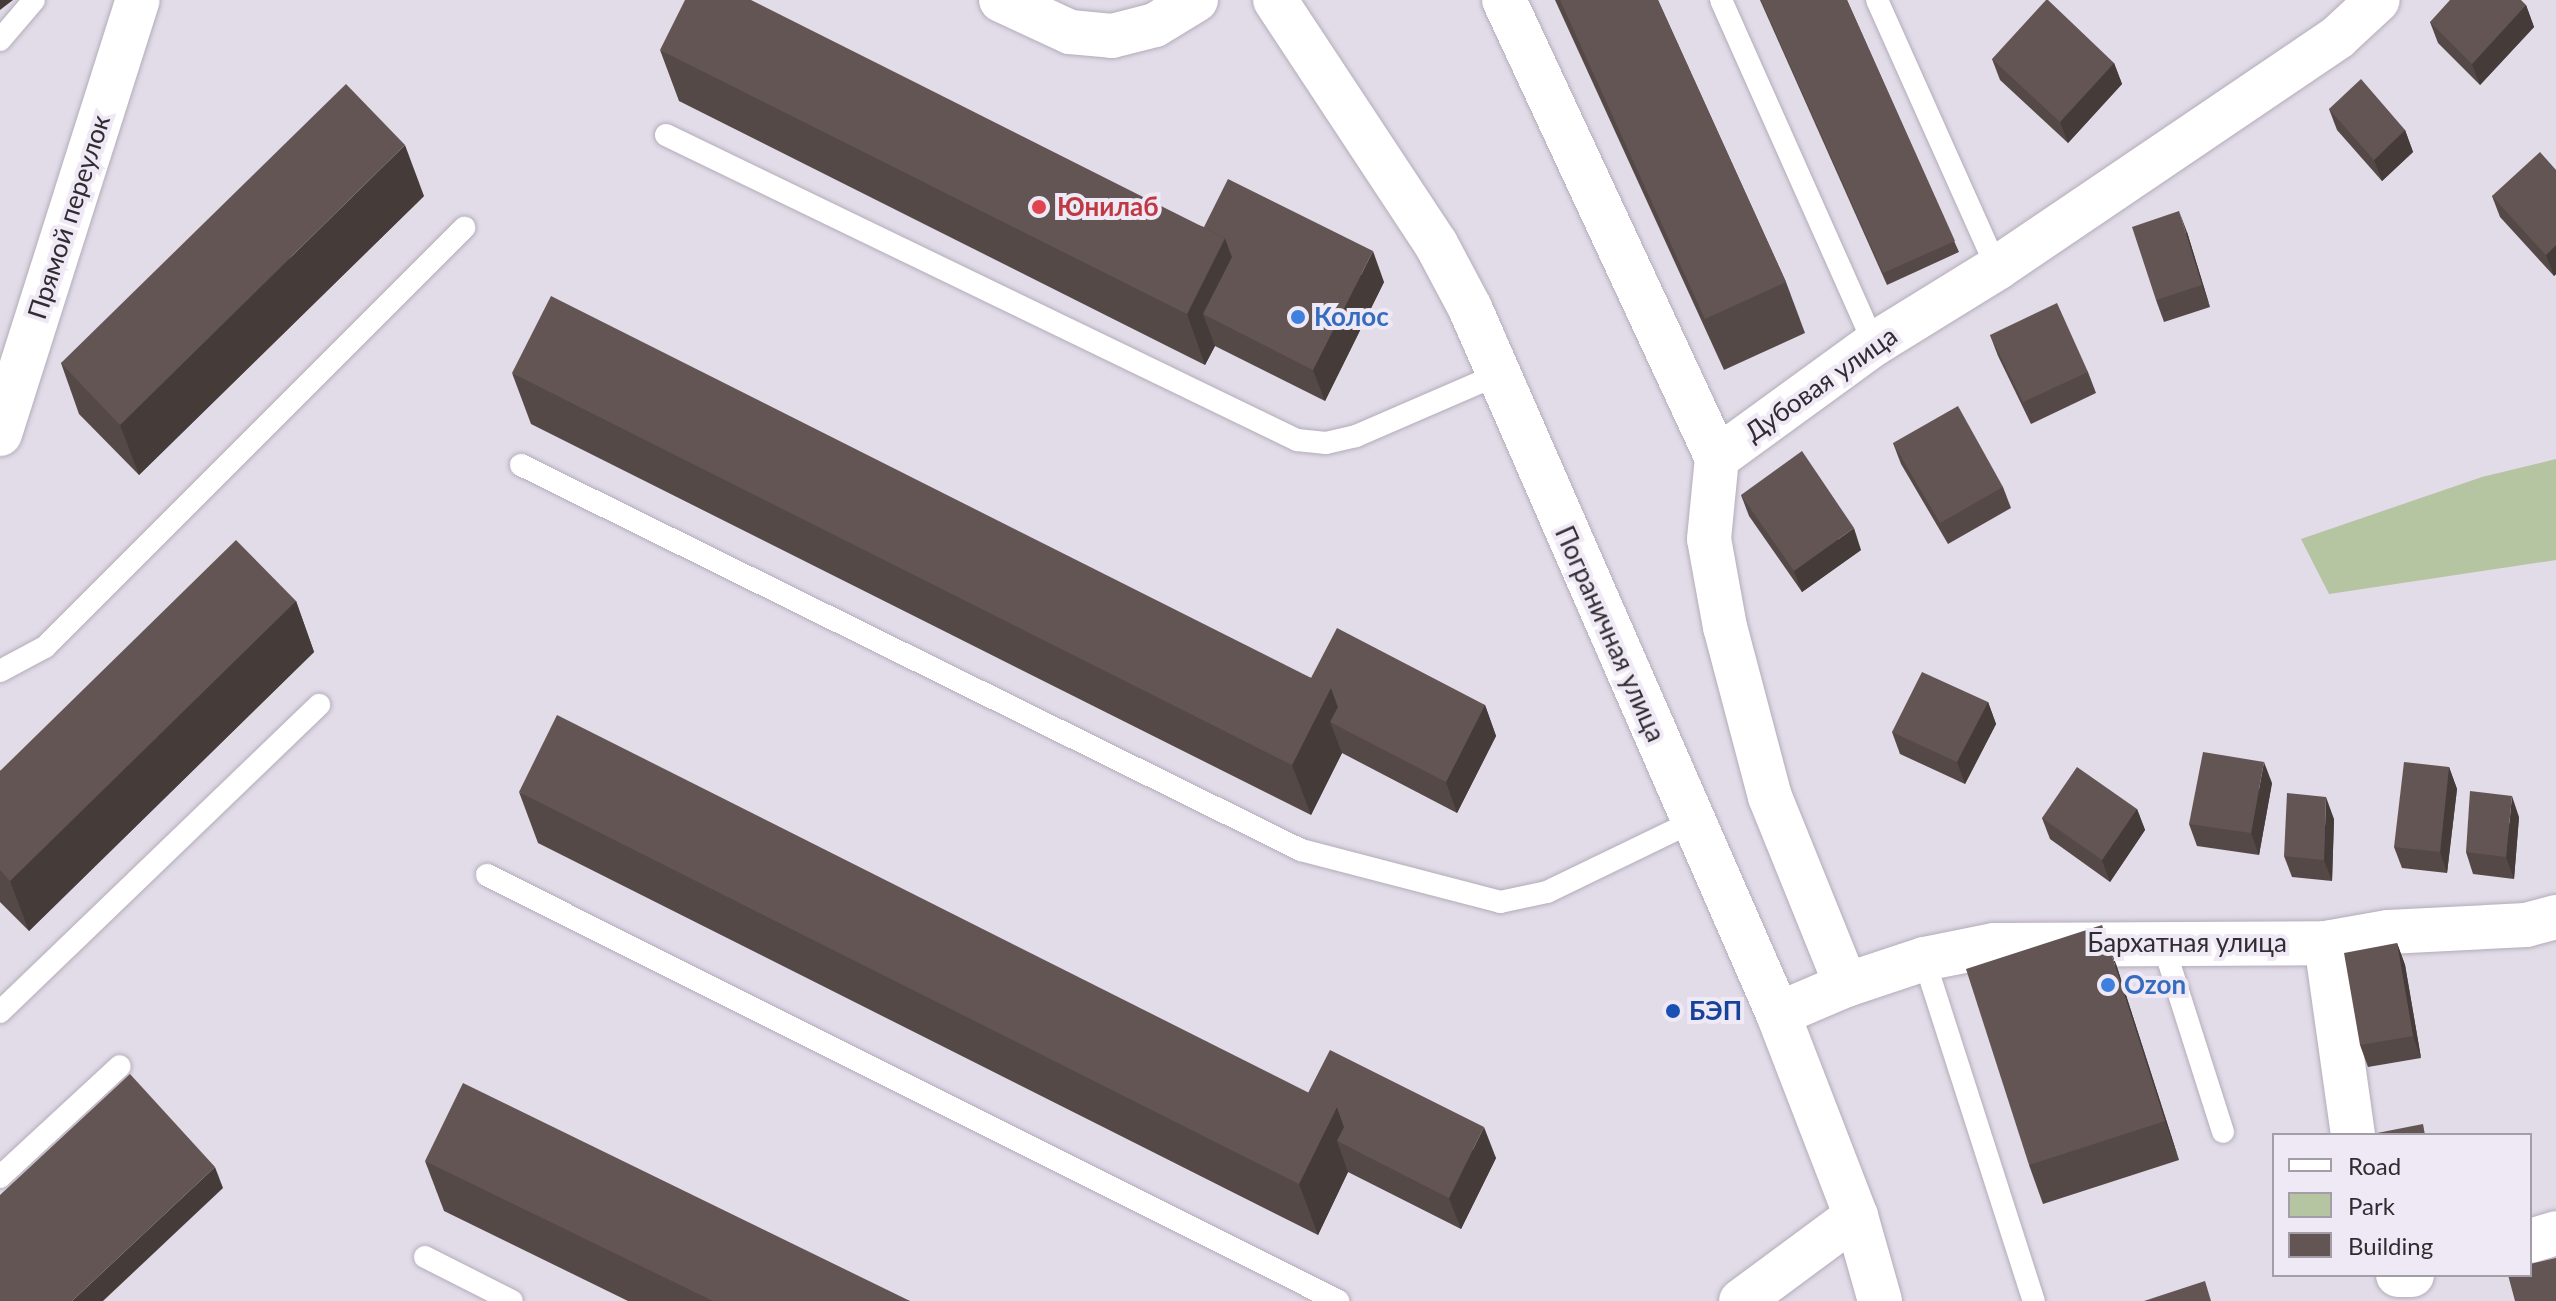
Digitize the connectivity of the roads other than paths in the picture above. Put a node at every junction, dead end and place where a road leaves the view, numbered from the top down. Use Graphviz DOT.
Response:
graph roads {
  1 [pos="34,0"];
  2 [pos="138,0"];
  3 [pos="1001,0"];
  4 [pos="1196,0"];
  5 [pos="1275,0"];
  6 [pos="1504,0"];
  7 [pos="1721,0"];
  8 [pos="1877,0"];
  9 [pos="2378,0"];
  10 [pos="0,40"];
  11 [pos="666,135"];
  12 [pos="464,228"];
  13 [pos="1997,268"];
  14 [pos="1874,344"];
  15 [pos="1499,374"];
  16 [pos="0,434"];
  17 [pos="1717,458"];
  18 [pos="521,465"];
  19 [pos="0,671"];
  20 [pos="319,705"];
  21 [pos="1692,822"];
  22 [pos="487,875"];
  23 [pos="2556,917"];
  24 [pos="2326,943"];
  25 [pos="2164,947"];
  26 [pos="1924,959"];
  27 [pos="1846,985"];
  28 [pos="0,1012"];
  29 [pos="1778,1014"];
  30 [pos="120,1066"];
  31 [pos="2223,1132"];
  32 [pos="2353,1133"];
  33 [pos="0,1177"];
  34 [pos="1856,1216"];
  35 [pos="2556,1233"];
  36 [pos="2532,1240"];
  37 [pos="425,1257"];
  38 [pos="512,1301"];
  39 [pos="1338,1301"];
  40 [pos="1741,1301"];
  41 [pos="1880,1301"];
  42 [pos="2034,1301"];
  1 -- 10 [label="lane"];
  2 -- 16 [label="street, Прямой переулок"];
  3 -- 4 [label="street"];
  5 -- 15 [label="street, Пограничная улица"];
  6 -- 17 [label="street"];
  7 -- 14 [label="lane"];
  8 -- 13 [label="lane"];
  9 -- 13 [label="street, Дубовая улица"];
  11 -- 15 [label="lane"];
  12 -- 19 [label="lane"];
  13 -- 14 [label="street, Дубовая улица"];
  14 -- 17 [label="street, Дубовая улица"];
  15 -- 21 [label="street, Пограничная улица"];
  17 -- 27 [label="street, Дубовая улица"];
  18 -- 21 [label="lane"];
  20 -- 28 [label="lane"];
  21 -- 29 [label="street, Пограничная улица"];
  22 -- 39 [label="lane"];
  23 -- 24 [label="street, Бархатная улица"];
  24 -- 25 [label="street, Бархатная улица"];
  24 -- 32 [label="street"];
  25 -- 26 [label="street, Бархатная улица"];
  25 -- 31 [label="lane"];
  26 -- 27 [label="street, Бархатная улица"];
  26 -- 42 [label="lane"];
  27 -- 29 [label="street, Бархатная улица"];
  29 -- 34 [label="street, Пограничная улица"];
  30 -- 33 [label="lane"];
  34 -- 40 [label="street"];
  34 -- 41 [label="street, Пограничная улица"];
  35 -- 36 [label="street"];
  37 -- 38 [label="lane"];
}
